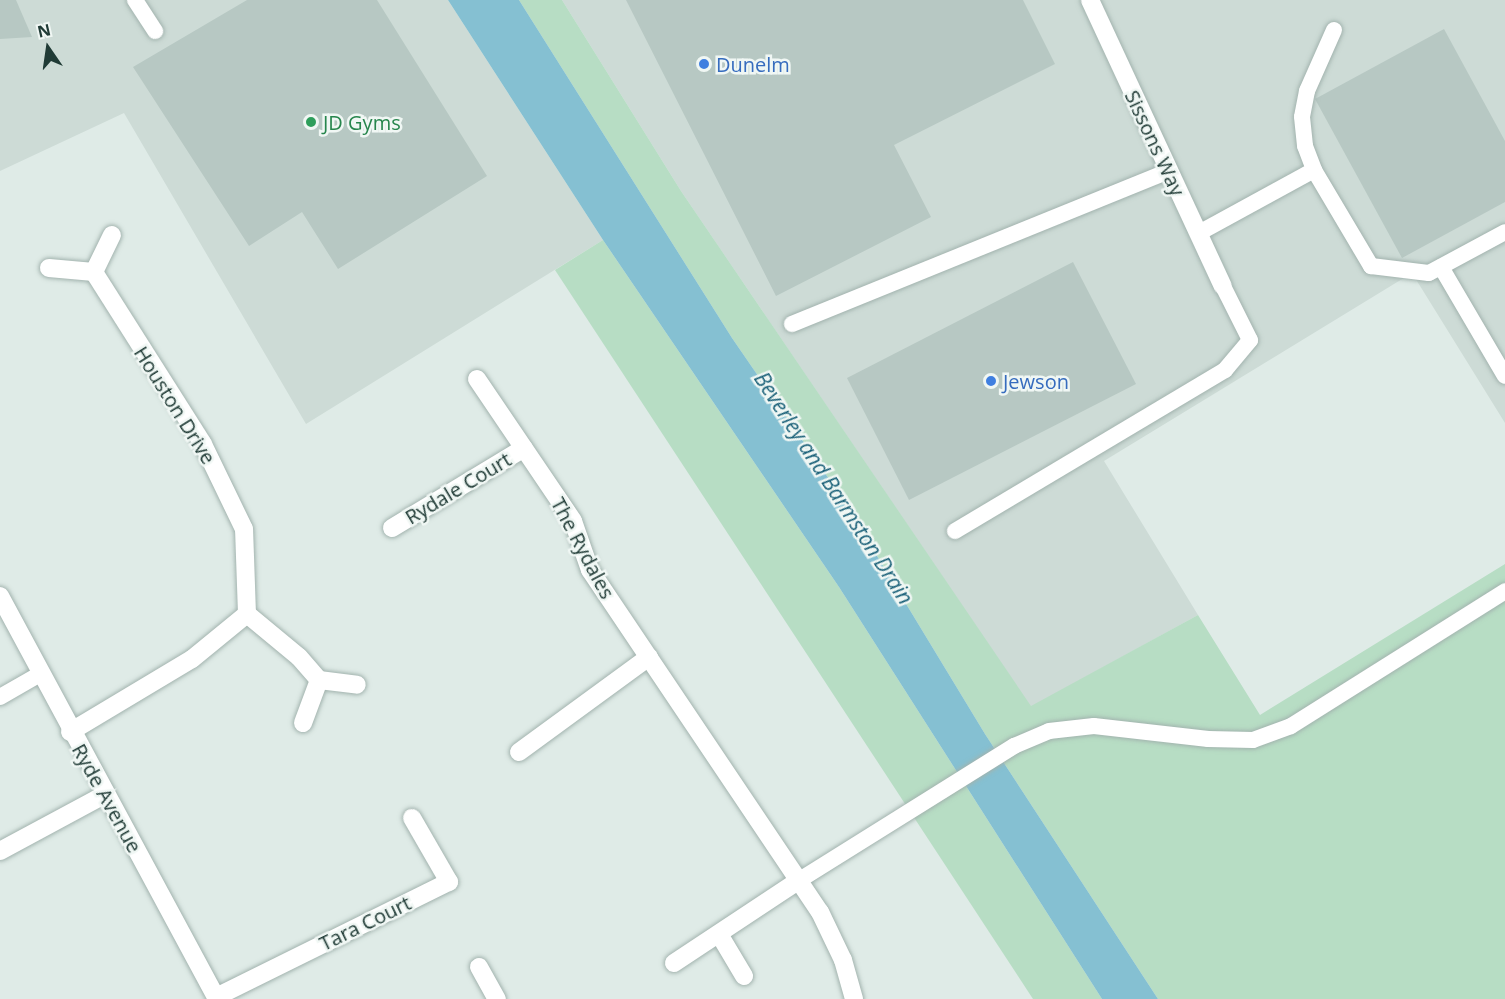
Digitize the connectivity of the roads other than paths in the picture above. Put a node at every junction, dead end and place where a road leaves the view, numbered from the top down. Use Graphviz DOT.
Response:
graph roads {
  1 [pos="135,0"];
  2 [pos="1090,0"];
  3 [pos="1334,30"];
  4 [pos="155,31"];
  5 [pos="1314,170"];
  6 [pos="1167,172"];
  7 [pos="1199,232"];
  8 [pos="1505,232"];
  9 [pos="112,235"];
  10 [pos="1441,267"];
  11 [pos="49,268"];
  12 [pos="94,272"];
  13 [pos="1223,286"];
  14 [pos="792,324"];
  15 [pos="1505,376"];
  16 [pos="477,379"];
  17 [pos="524,448"];
  18 [pos="392,528"];
  19 [pos="955,531"];
  20 [pos="1505,591"];
  21 [pos="0,596"];
  22 [pos="247,614"];
  23 [pos="649,657"];
  24 [pos="40,674"];
  25 [pos="320,680"];
  26 [pos="357,685"];
  27 [pos="0,697"];
  28 [pos="303,723"];
  29 [pos="70,732"];
  30 [pos="519,752"];
  31 [pos="106,794"];
  32 [pos="412,819"];
  33 [pos="0,851"];
  34 [pos="798,881"];
  35 [pos="719,934"];
  36 [pos="674,963"];
  37 [pos="479,967"];
  38 [pos="744,976"];
  39 [pos="216,998"];
  40 [pos="497,999"];
  41 [pos="854,999"];
  1 -- 4 [label="lane"];
  2 -- 6 [label="street, Sissons Way"];
  3 -- 5 [label="lane"];
  5 -- 7 [label="lane"];
  5 -- 10 [label="lane"];
  6 -- 7 [label="street, Sissons Way"];
  6 -- 14 [label="lane"];
  7 -- 13 [label="street, Sissons Way"];
  8 -- 10 [label="lane"];
  9 -- 12 [label="street"];
  10 -- 15 [label="lane"];
  11 -- 12 [label="street"];
  12 -- 22 [label="street, Houston Drive"];
  13 -- 19 [label="lane"];
  16 -- 17 [label="street, The Rydales"];
  17 -- 18 [label="street, Rydale Court"];
  17 -- 23 [label="street, The Rydales"];
  20 -- 34 [label="lane"];
  21 -- 24 [label="street, Ryde Avenue"];
  22 -- 25 [label="street"];
  22 -- 29 [label="street"];
  23 -- 30 [label="street"];
  23 -- 34 [label="street, The Rydales"];
  24 -- 27 [label="lane"];
  24 -- 29 [label="street, Ryde Avenue"];
  25 -- 26 [label="street"];
  25 -- 28 [label="street"];
  29 -- 31 [label="street, Ryde Avenue"];
  31 -- 33 [label="street"];
  31 -- 39 [label="street, Ryde Avenue"];
  32 -- 39 [label="street, Tara Court"];
  34 -- 35 [label="street"];
  34 -- 41 [label="street, The Rydales"];
  35 -- 36 [label="street"];
  35 -- 38 [label="street"];
  37 -- 40 [label="street"];
}
